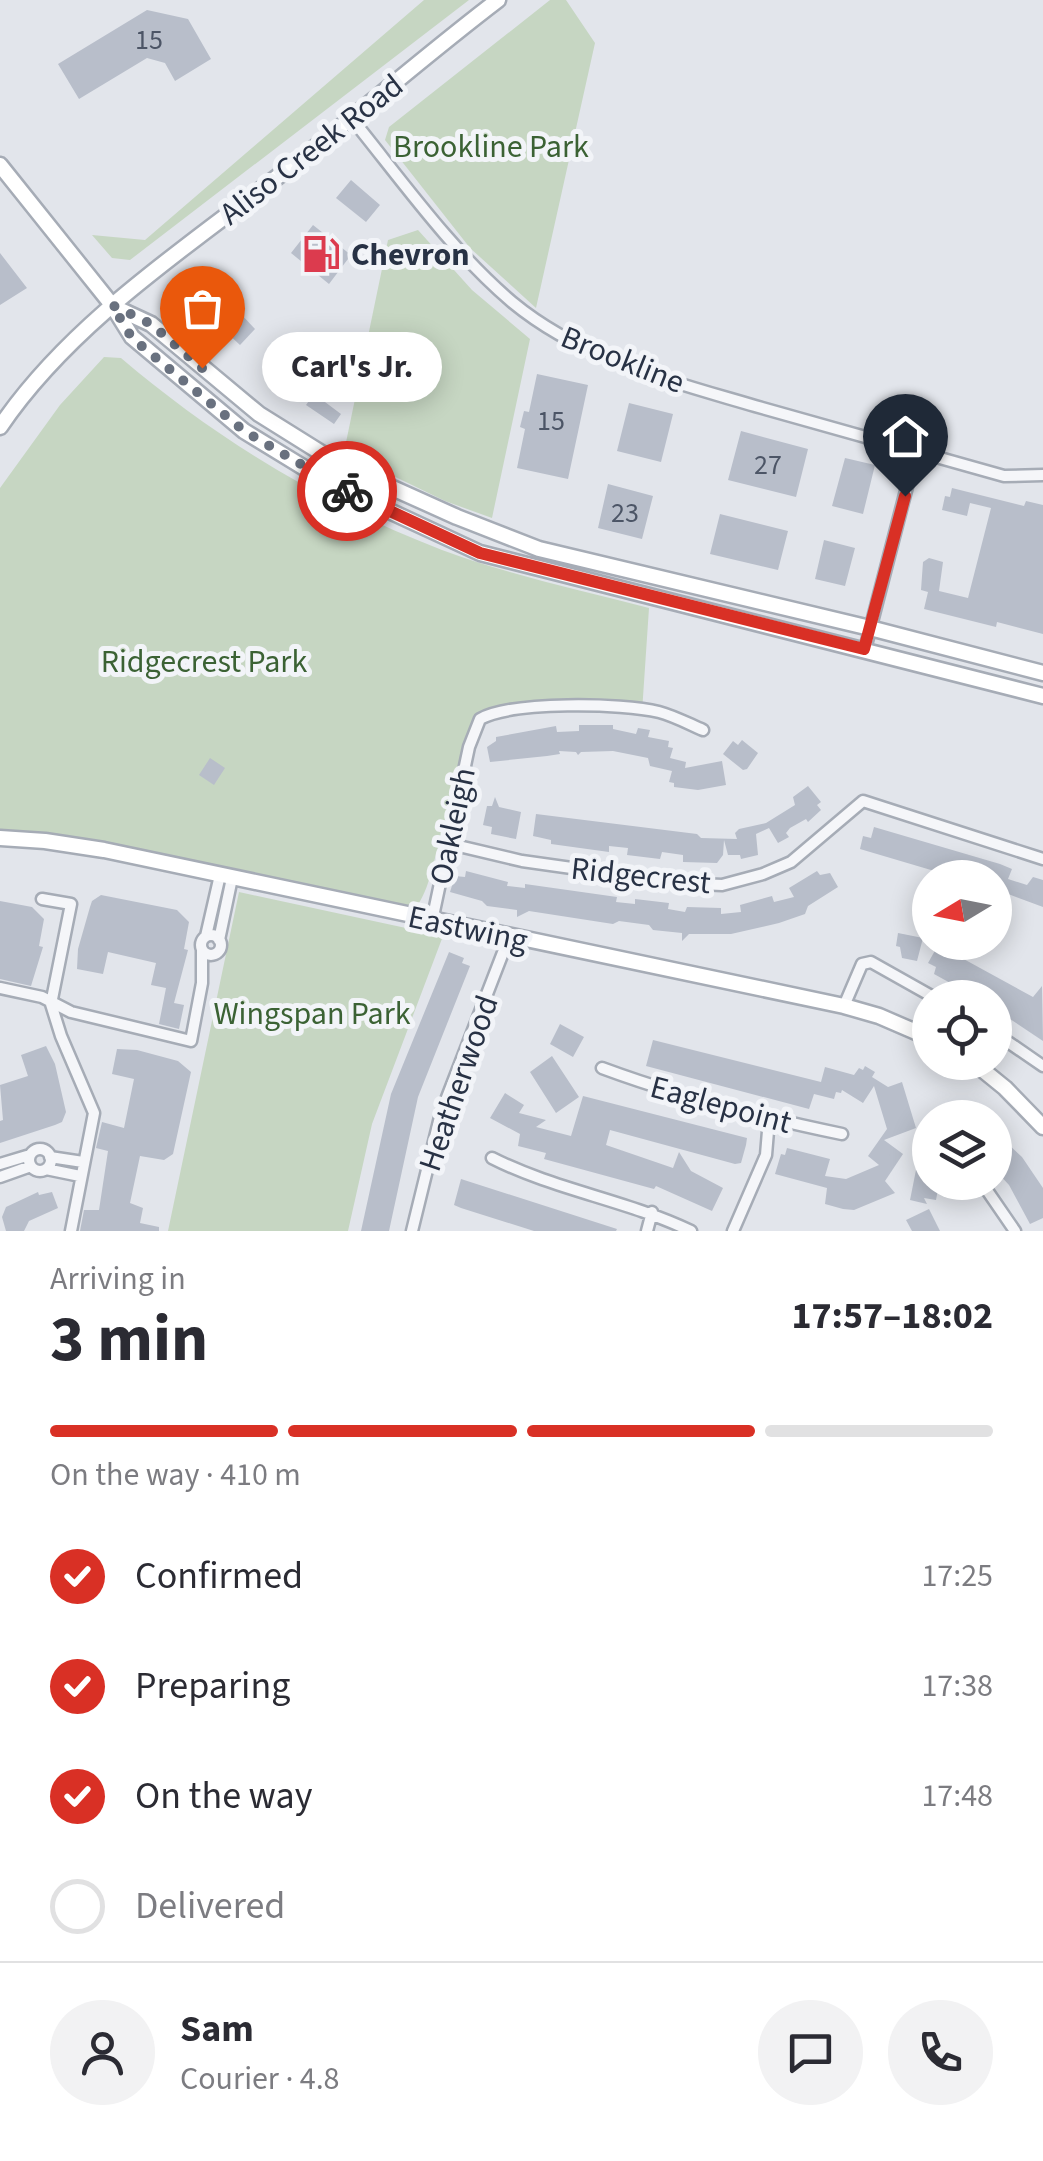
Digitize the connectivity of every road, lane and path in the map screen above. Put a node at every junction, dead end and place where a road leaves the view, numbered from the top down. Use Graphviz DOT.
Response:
graph roads {
  1 [pos="498,0"];
  2 [pos="352,119"];
  3 [pos="0,166"];
  4 [pos="112,305"];
  5 [pos="0,427"];
  6 [pos="916,452"];
  7 [pos="1043,475"];
  8 [pos="870,628"];
  9 [pos="864,649"];
  10 [pos="1043,673"];
  11 [pos="1043,696"];
  12 [pos="703,730"];
  13 [pos="0,838"];
  14 [pos="446,843"];
  15 [pos="1043,859"];
  16 [pos="226,877"];
  17 [pos="42,899"];
  18 [pos="432,921"];
  19 [pos="206,936"];
  20 [pos="509,937"];
  21 [pos="219,940"];
  22 [pos="202,949"];
  23 [pos="215,954"];
  24 [pos="202,976"];
  25 [pos="912,985"];
  26 [pos="0,988"];
  27 [pos="51,1004"];
  28 [pos="844,1006"];
  29 [pos="912,1030"];
  30 [pos="1012,1045"];
  31 [pos="1043,1066"];
  32 [pos="602,1068"];
  33 [pos="995,1080"];
  34 [pos="770,1119"];
  35 [pos="1043,1126"];
  36 [pos="842,1134"];
  37 [pos="50,1157"];
  38 [pos="492,1158"];
  39 [pos="30,1161"];
  40 [pos="83,1162"];
  41 [pos="0,1164"];
  42 [pos="46,1169"];
  43 [pos="80,1176"];
  44 [pos="0,1177"];
  45 [pos="994,1200"];
  46 [pos="652,1212"];
  47 [pos="70,1231"];
  48 [pos="412,1231"];
  49 [pos="646,1231"];
  50 [pos="690,1231"];
  51 [pos="733,1231"];
  52 [pos="1015,1231"];
  1 -- 2 [label="main road, Aliso Creek Road"];
  2 -- 4 [label="main road, Aliso Creek Road"];
  2 -- 6 [label="street, Brookline"];
  3 -- 4 [label="main road"];
  4 -- 5 [label="main road, Aliso Creek Road"];
  4 -- 8 [label="main road"];
  4 -- 9 [label="main road"];
  6 -- 7 [label="street, Brookline"];
  6 -- 8 [label="street"];
  8 -- 9 [label="street"];
  8 -- 10 [label="main road"];
  9 -- 11 [label="main road"];
  12 -- 14 [label="street, Oakleigh"];
  13 -- 16 [label="main road, Eastwing"];
  14 -- 15 [label="street, Ridgecrest"];
  14 -- 18 [label="street, Oakleigh"];
  16 -- 18 [label="main road, Eastwing"];
  16 -- 19 [label="street"];
  16 -- 21 [label="street"];
  17 -- 27 [label="street"];
  18 -- 20 [label="main road, Eastwing"];
  19 -- 21 [label="street"];
  19 -- 22 [label="street"];
  20 -- 28 [label="main road, Eastwing"];
  20 -- 48 [label="street, Heatherwood"];
  21 -- 23 [label="street"];
  22 -- 23 [label="street"];
  22 -- 24 [label="street"];
  23 -- 24 [label="street"];
  24 -- 27 [label="street"];
  25 -- 28 [label="street"];
  26 -- 27 [label="street"];
  27 -- 40 [label="street"];
  28 -- 29 [label="main road, Eastwing"];
  30 -- 31 [label="street"];
  32 -- 34 [label="street, Eaglepoint"];
  33 -- 35 [label="main road"];
  34 -- 36 [label="street, Eaglepoint"];
  34 -- 51 [label="street"];
  37 -- 39 [label="street"];
  37 -- 40 [label="street"];
  37 -- 42 [label="street"];
  38 -- 46 [label="street"];
  39 -- 41 [label="street"];
  39 -- 42 [label="street"];
  39 -- 44 [label="street"];
  40 -- 43 [label="street"];
  42 -- 43 [label="street"];
  43 -- 47 [label="street"];
  45 -- 52 [label="street"];
  46 -- 49 [label="street"];
  46 -- 50 [label="street"];
}
